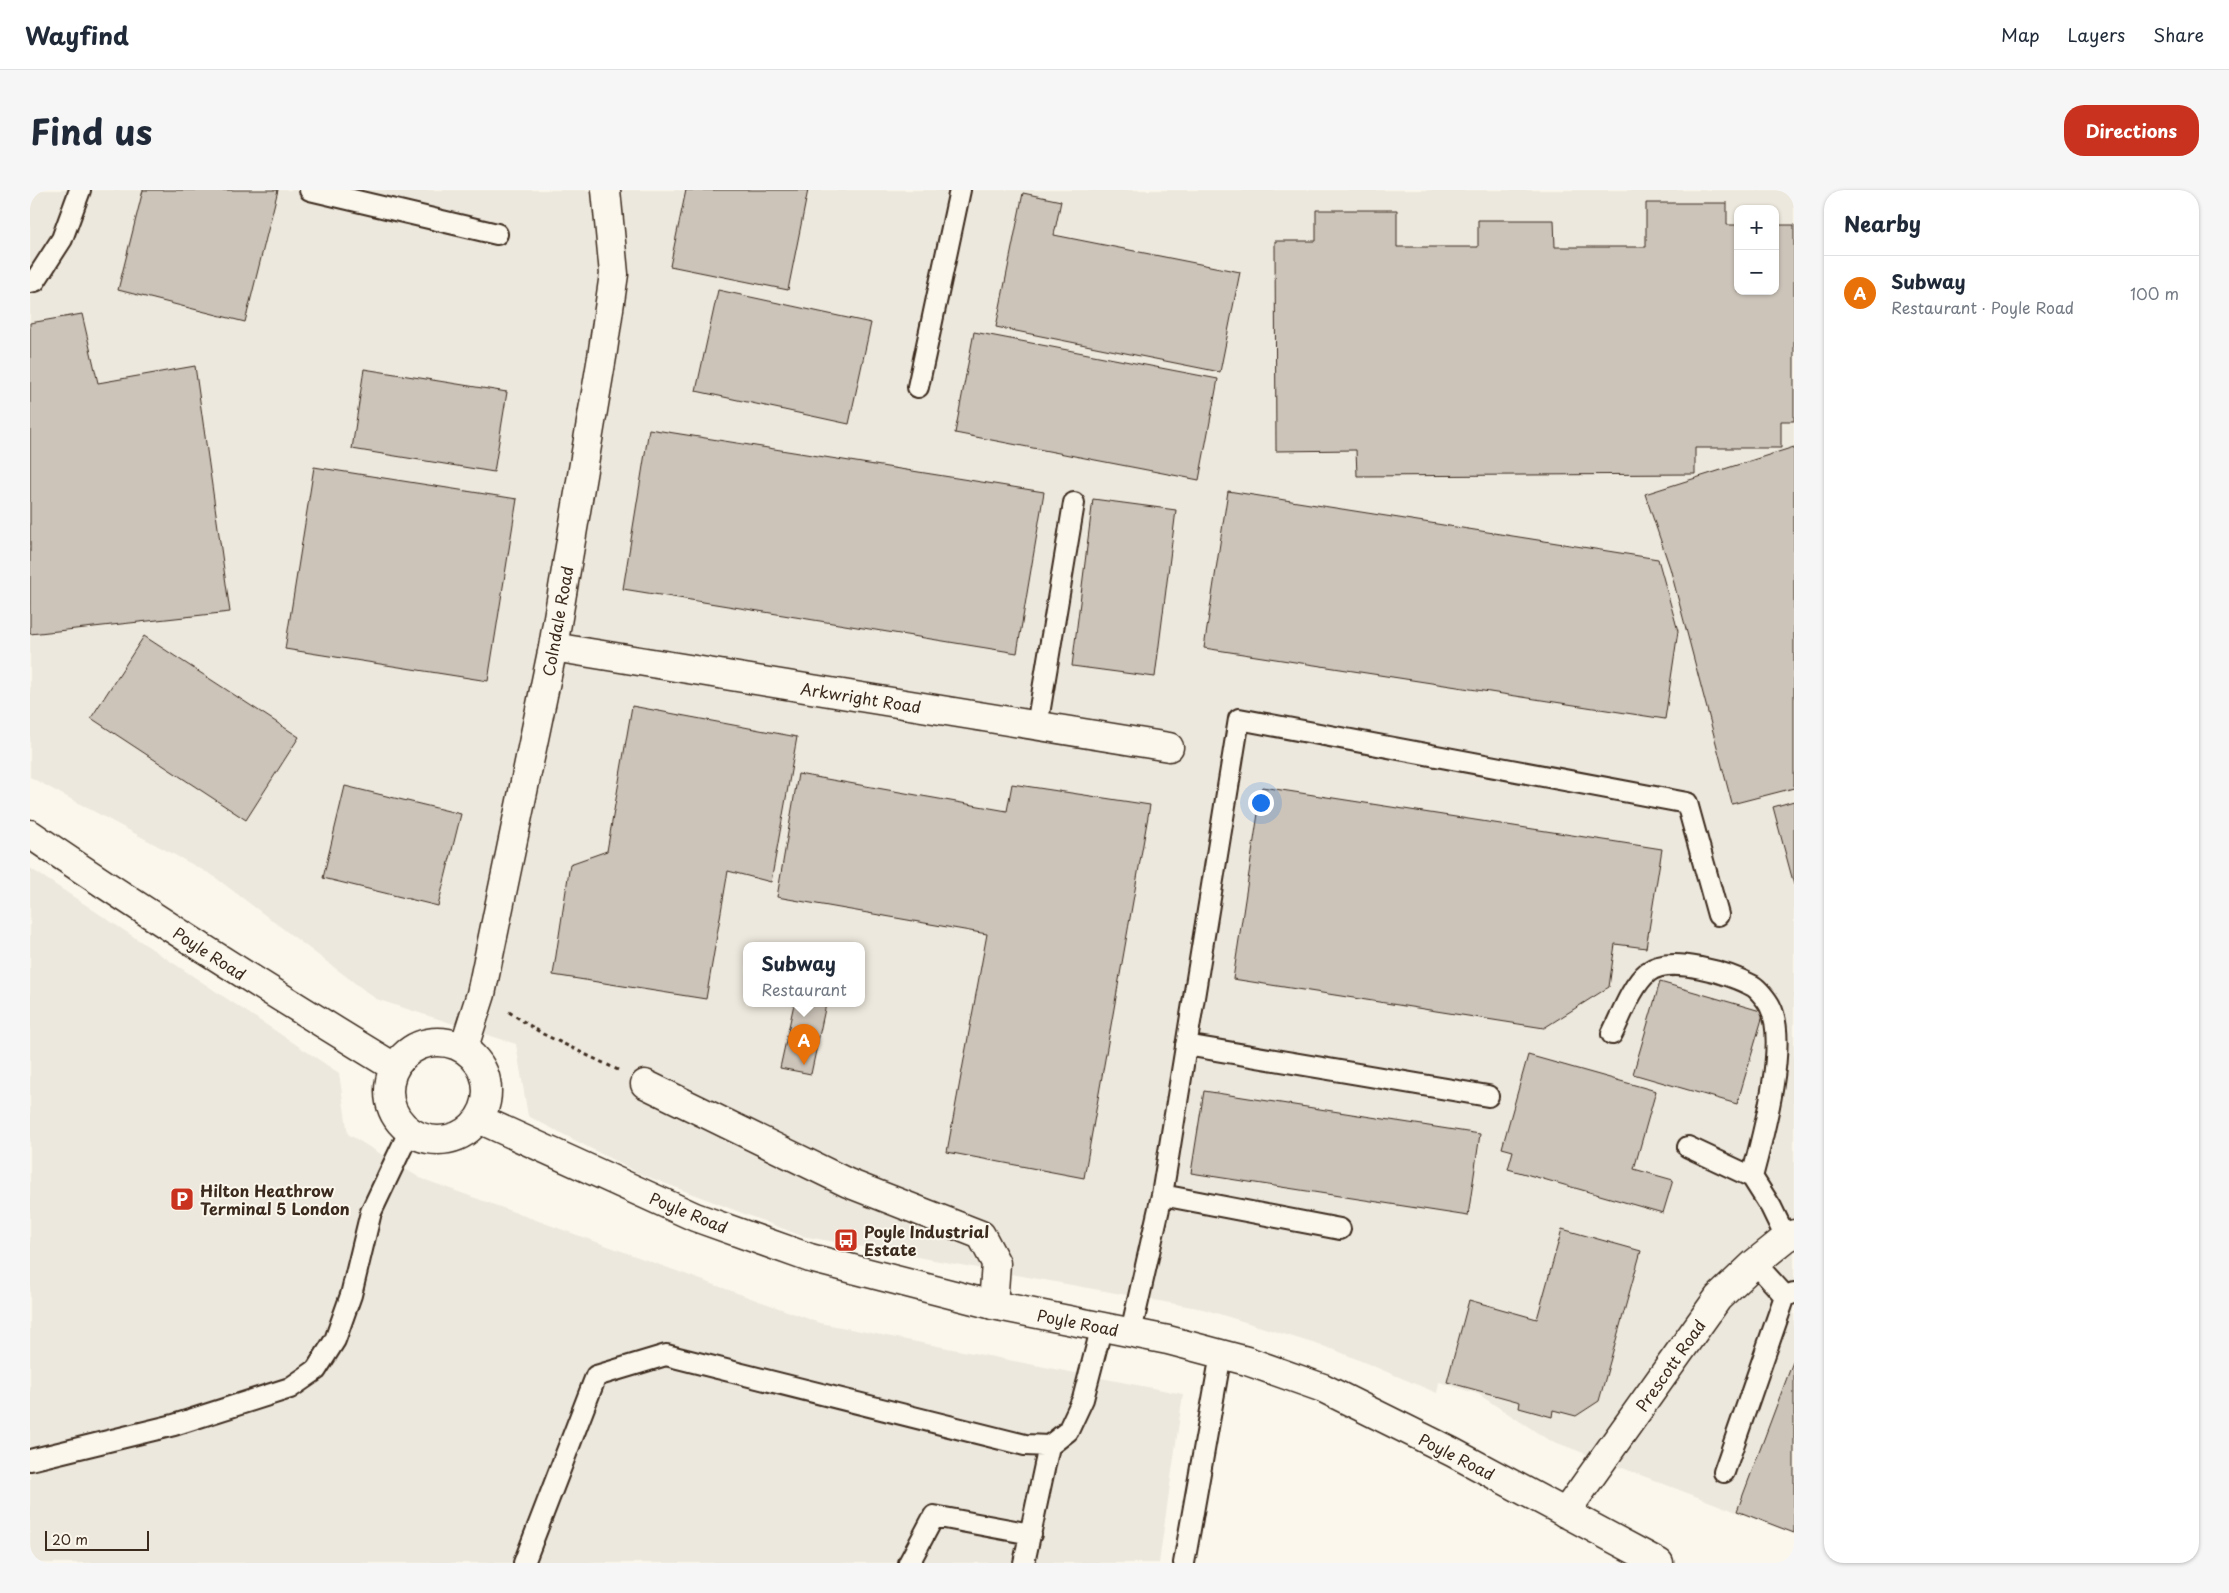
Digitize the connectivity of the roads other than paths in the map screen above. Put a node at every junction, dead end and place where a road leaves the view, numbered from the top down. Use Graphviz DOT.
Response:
graph roads {
  1 [pos="80,190"];
  2 [pos="310,190"];
  3 [pos="606,190"];
  4 [pos="960,190"];
  5 [pos="497,234"];
  6 [pos="30,282"];
  7 [pos="918,387"];
  8 [pos="1074,503"];
  9 [pos="553,647"];
  10 [pos="1037,726"];
  11 [pos="1168,747"];
  12 [pos="30,834"];
  13 [pos="1718,915"];
  14 [pos="1612,1034"];
  15 [pos="1186,1045"];
  16 [pos="464,1047"];
  17 [pos="394,1067"];
  18 [pos="645,1084"];
  19 [pos="1488,1096"];
  20 [pos="479,1120"];
  21 [pos="409,1132"];
  22 [pos="1688,1147"];
  23 [pos="1752,1177"];
  24 [pos="1162,1195"];
  25 [pos="1340,1229"];
  26 [pos="1790,1236"];
  27 [pos="1755,1263"];
  28 [pos="1789,1295"];
  29 [pos="993,1305"];
  30 [pos="1102,1326"];
  31 [pos="1131,1332"];
  32 [pos="1221,1354"];
  33 [pos="1049,1446"];
  34 [pos="30,1460"];
  35 [pos="1724,1472"];
  36 [pos="1565,1513"];
  37 [pos="1030,1534"];
  38 [pos="524,1563"];
  39 [pos="909,1563"];
  40 [pos="1024,1563"];
  41 [pos="1184,1563"];
  42 [pos="1660,1563"];
  1 -- 6 [label="lane"];
  2 -- 5 [label="lane"];
  3 -- 9 [label="street, Colndale Road"];
  4 -- 7 [label="lane"];
  8 -- 10 [label="lane"];
  9 -- 10 [label="street, Arkwright Road"];
  9 -- 16 [label="street, Colndale Road"];
  10 -- 11 [label="street, Arkwright Road"];
  12 -- 17 [label="street, Poyle Road"];
  13 -- 15 [label="lane"];
  14 -- 23 [label="lane"];
  15 -- 19 [label="lane"];
  15 -- 24 [label="lane"];
  16 -- 17 [label="street"];
  16 -- 20 [label="street"];
  17 -- 21 [label="street"];
  18 -- 29 [label="street"];
  20 -- 21 [label="street"];
  20 -- 29 [label="street, Poyle Road"];
  21 -- 34 [label="lane"];
  22 -- 23 [label="lane"];
  23 -- 26 [label="lane"];
  24 -- 25 [label="lane"];
  24 -- 31 [label="lane"];
  26 -- 27 [label="street, Prescott Road"];
  27 -- 28 [label="lane"];
  27 -- 36 [label="street, Prescott Road"];
  28 -- 35 [label="lane"];
  29 -- 30 [label="street, Poyle Road"];
  30 -- 31 [label="street, Poyle Road"];
  30 -- 33 [label="lane"];
  31 -- 32 [label="street, Poyle Road"];
  32 -- 36 [label="street, Poyle Road"];
  32 -- 41 [label="lane"];
  33 -- 37 [label="lane"];
  33 -- 38 [label="lane"];
  36 -- 42 [label="street, Poyle Road"];
  37 -- 39 [label="lane"];
  37 -- 40 [label="lane"];
}
